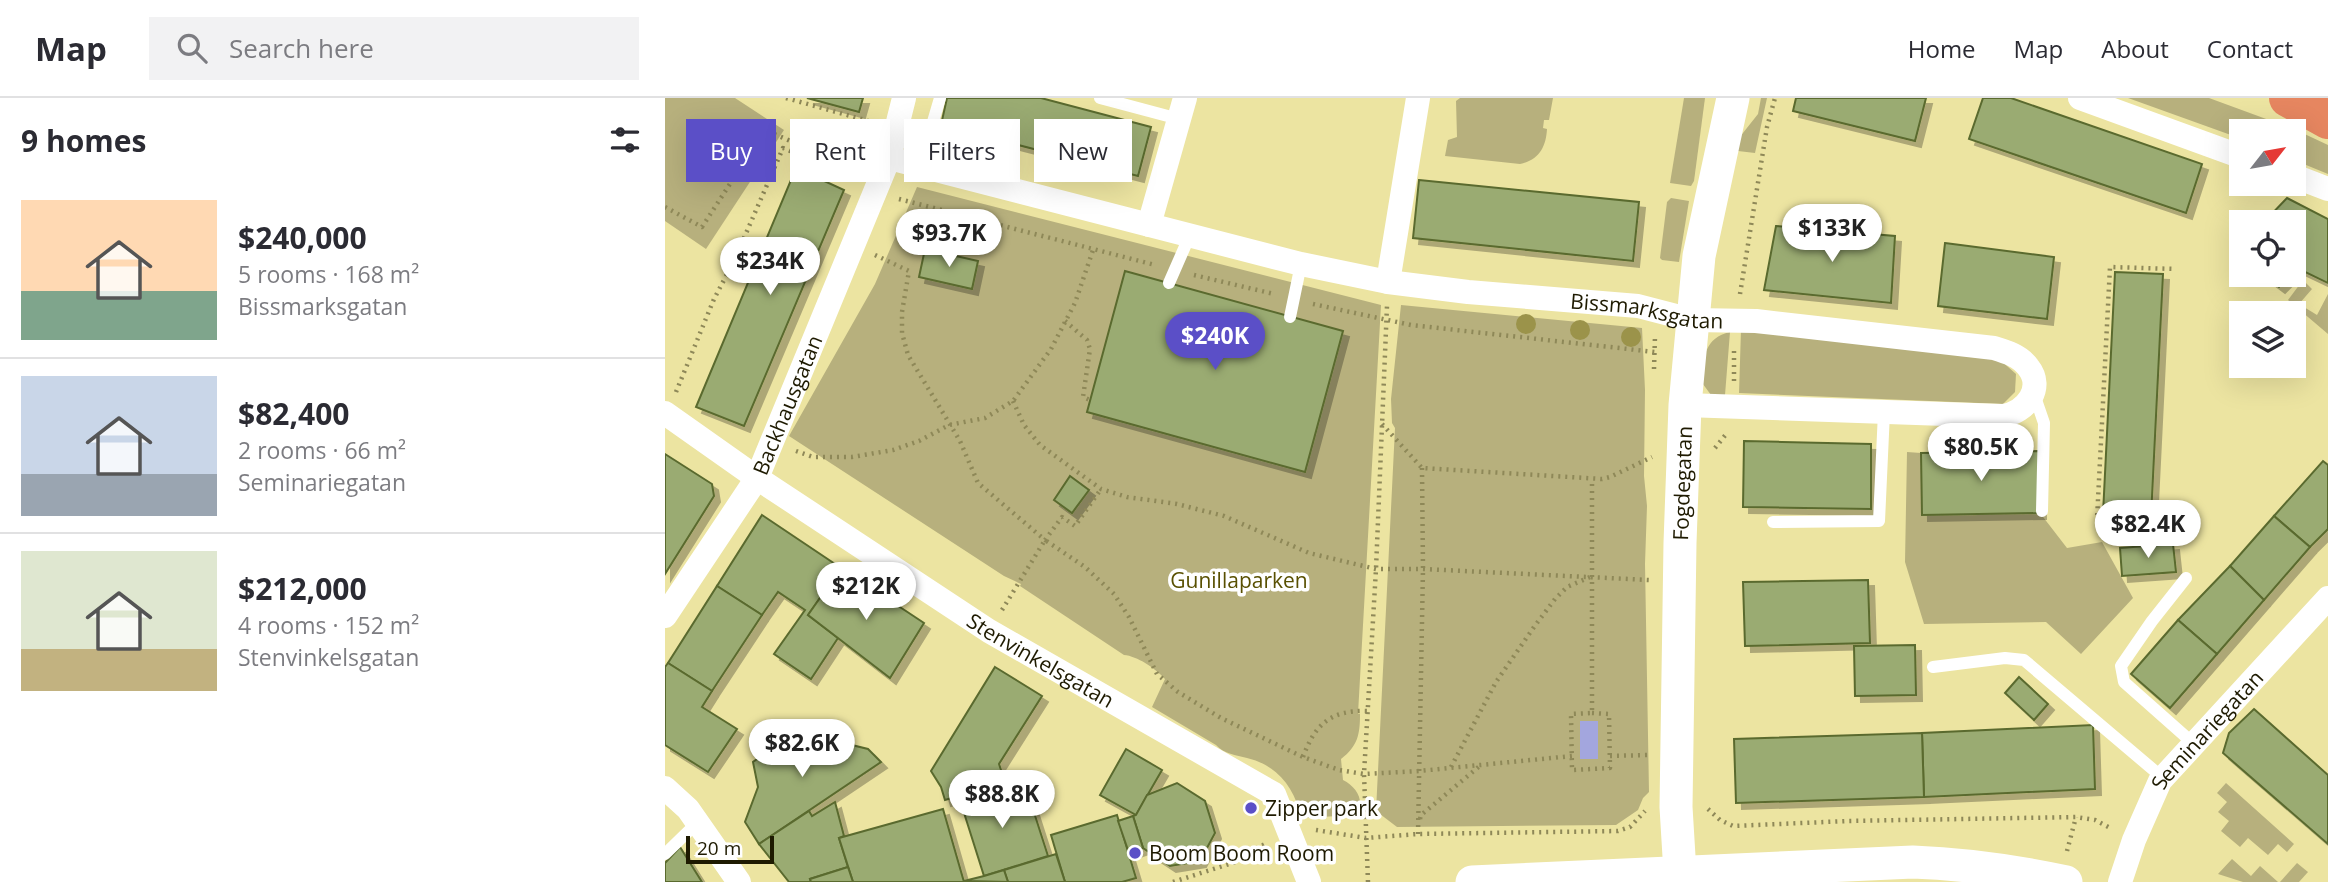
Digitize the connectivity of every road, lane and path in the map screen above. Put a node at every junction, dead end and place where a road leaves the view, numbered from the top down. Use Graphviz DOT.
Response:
graph roads {
  1 [pos="786,98"];
  2 [pos="905,98"];
  3 [pos="940,98"];
  4 [pos="1100,98"];
  5 [pos="1418,98"];
  6 [pos="1733,98"];
  7 [pos="1775,98"];
  8 [pos="2080,98"];
  9 [pos="2288,98"];
  10 [pos="1182,109"];
  11 [pos="934,119"];
  12 [pos="2328,120"];
  13 [pos="897,129"];
  14 [pos="790,140"];
  15 [pos="790,150"];
  16 [pos="890,150"];
  17 [pos="2229,152"];
  18 [pos="2307,181"];
  19 [pos="879,182"];
  20 [pos="983,182"];
  21 [pos="2328,189"];
  22 [pos="665,208"];
  23 [pos="1149,225"];
  24 [pos="1190,235"];
  25 [pos="853,245"];
  26 [pos="1093,250"];
  27 [pos="1301,264"];
  28 [pos="2176,269"];
  29 [pos="1388,282"];
  30 [pos="1169,283"];
  31 [pos="1290,317"];
  32 [pos="1692,320"];
  33 [pos="1738,320"];
  34 [pos="1065,321"];
  35 [pos="2033,391"];
  36 [pos="1090,400"];
  37 [pos="1013,401"];
  38 [pos="670,405"];
  39 [pos="1685,405"];
  40 [pos="1734,408"];
  41 [pos="1884,412"];
  42 [pos="1381,423"];
  43 [pos="949,425"];
  44 [pos="772,443"];
  45 [pos="1714,448"];
  46 [pos="1652,457"];
  47 [pos="1422,468"];
  48 [pos="757,478"];
  49 [pos="1592,479"];
  50 [pos="1101,489"];
  51 [pos="2159,505"];
  52 [pos="2042,511"];
  53 [pos="1773,522"];
  54 [pos="1045,540"];
  55 [pos="1376,569"];
  56 [pos="1423,569"];
  57 [pos="1591,576"];
  58 [pos="2186,578"];
  59 [pos="1653,580"];
  60 [pos="2328,598"];
  61 [pos="665,616"];
  62 [pos="989,631"];
  63 [pos="1933,667"];
  64 [pos="1367,711"];
  65 [pos="1592,713"];
  66 [pos="2194,744"];
  67 [pos="1572,755"];
  68 [pos="1655,755"];
  69 [pos="1303,757"];
  70 [pos="1610,757"];
  71 [pos="1483,764"];
  72 [pos="1451,768"];
  73 [pos="1419,771"];
  74 [pos="1364,774"];
  75 [pos="2163,778"];
  76 [pos="665,788"];
  77 [pos="1705,796"];
  78 [pos="1708,809"];
  79 [pos="698,822"];
  80 [pos="665,854"];
  81 [pos="1680,873"];
  82 [pos="2011,876"];
  83 [pos="739,882"];
  84 [pos="1309,882"];
  85 [pos="1368,882"];
  86 [pos="1472,882"];
  87 [pos="2066,882"];
  88 [pos="2120,882"];
  1 -- 13 [label="path"];
  2 -- 13 [label="street, Backhausgatan"];
  3 -- 11 [label="lane"];
  4 -- 10 [label="lane"];
  5 -- 29 [label="street"];
  6 -- 32 [label="street, Fogdegatan"];
  7 -- 33 [label="path"];
  8 -- 17 [label="street"];
  9 -- 12 [label="highway"];
  10 -- 23 [label="street"];
  13 -- 16 [label="street, Backhausgatan"];
  14 -- 22 [label="path"];
  15 -- 38 [label="path"];
  18 -- 21 [label="street"];
  19 -- 25 [label="street, Backhausgatan"];
  20 -- 23 [label="street, Bissmarksgatan"];
  23 -- 24 [label="street, Bissmarksgatan"];
  24 -- 27 [label="street, Bissmarksgatan"];
  24 -- 30 [label="lane"];
  25 -- 43 [label="path"];
  25 -- 44 [label="street, Backhausgatan"];
  26 -- 34 [label="path"];
  27 -- 29 [label="street, Bissmarksgatan"];
  27 -- 31 [label="lane"];
  28 -- 51 [label="path"];
  29 -- 32 [label="street, Bissmarksgatan"];
  29 -- 42 [label="path"];
  32 -- 33 [label="street, Bissmarksgatan"];
  32 -- 39 [label="street, Fogdegatan"];
  33 -- 35 [label="street, Bissmarksgatan"];
  33 -- 40 [label="path"];
  34 -- 36 [label="path"];
  34 -- 37 [label="path"];
  35 -- 41 [label="street"];
  35 -- 52 [label="lane"];
  37 -- 43 [label="path"];
  37 -- 50 [label="path"];
  38 -- 48 [label="street, Stenvinkelsgatan"];
  39 -- 40 [label="street"];
  39 -- 81 [label="street, Fogdegatan"];
  40 -- 41 [label="street"];
  40 -- 45 [label="path"];
  41 -- 53 [label="lane"];
  42 -- 47 [label="path"];
  42 -- 55 [label="path"];
  43 -- 44 [label="path"];
  43 -- 54 [label="path"];
  44 -- 48 [label="street, Backhausgatan"];
  46 -- 49 [label="path"];
  47 -- 49 [label="path"];
  47 -- 56 [label="path"];
  48 -- 61 [label="street, Backhausgatan"];
  48 -- 62 [label="street, Stenvinkelsgatan"];
  49 -- 57 [label="path"];
  50 -- 54 [label="path"];
  50 -- 55 [label="path"];
  54 -- 62 [label="path"];
  54 -- 69 [label="path"];
  55 -- 56 [label="path"];
  55 -- 64 [label="path"];
  56 -- 57 [label="path"];
  56 -- 73 [label="path"];
  57 -- 59 [label="path"];
  57 -- 65 [label="path"];
  57 -- 72 [label="path"];
  58 -- 66 [label="lane"];
  60 -- 66 [label="street, Seminariegatan"];
  62 -- 84 [label="street, Stenvinkelsgatan"];
  63 -- 75 [label="lane"];
  64 -- 69 [label="path"];
  64 -- 74 [label="path"];
  65 -- 67 [label="path"];
  65 -- 70 [label="path"];
  66 -- 75 [label="street, Seminariegatan"];
  67 -- 70 [label="path"];
  67 -- 71 [label="path"];
  68 -- 70 [label="path"];
  69 -- 74 [label="path"];
  71 -- 72 [label="path"];
  71 -- 73 [label="path"];
  72 -- 73 [label="path"];
  73 -- 74 [label="path"];
  74 -- 85 [label="path"];
  75 -- 88 [label="street, Seminariegatan"];
  76 -- 79 [label="street"];
  77 -- 78 [label="path"];
  79 -- 80 [label="lane"];
  79 -- 83 [label="street"];
  81 -- 82 [label="street"];
  81 -- 86 [label="street"];
  82 -- 87 [label="street"];
}
